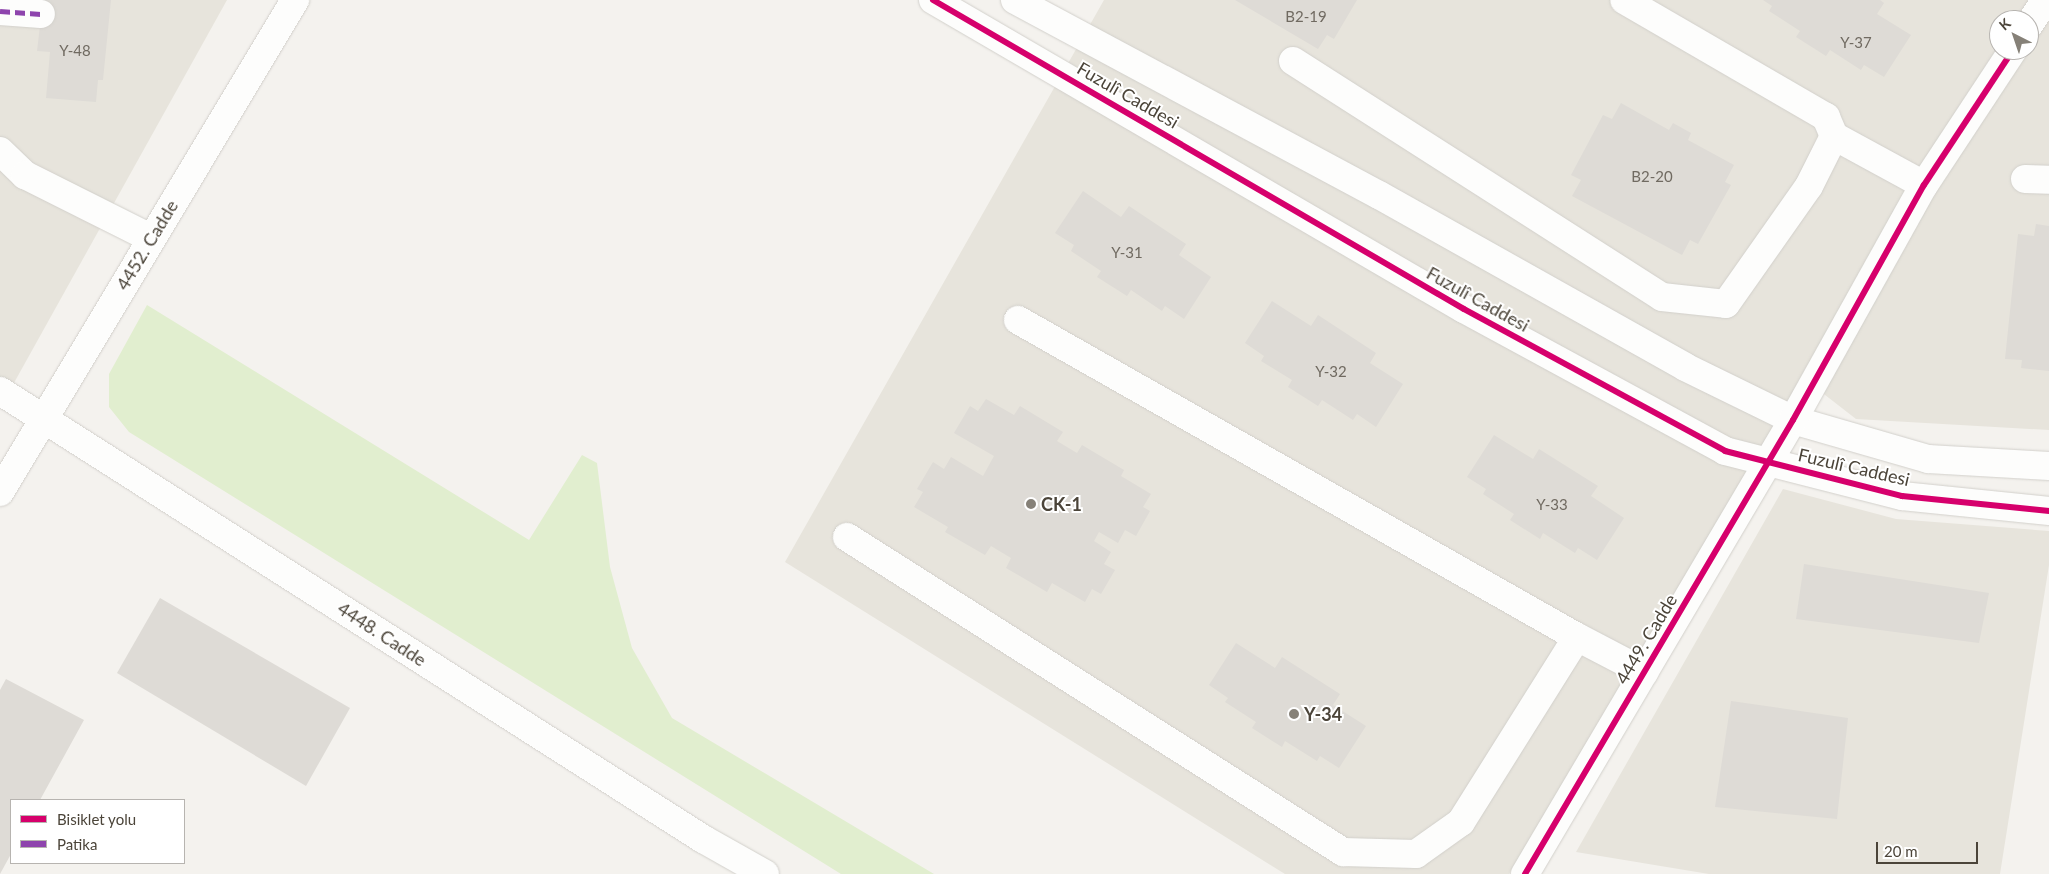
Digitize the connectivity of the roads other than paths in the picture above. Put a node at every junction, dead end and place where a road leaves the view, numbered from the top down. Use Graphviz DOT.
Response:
graph roads {
  1 [pos="295,0"];
  2 [pos="934,0"];
  3 [pos="1015,0"];
  4 [pos="1624,0"];
  5 [pos="0,11"];
  6 [pos="41,14"];
  7 [pos="2006,60"];
  8 [pos="1292,61"];
  9 [pos="1834,136"];
  10 [pos="0,151"];
  11 [pos="1924,185"];
  12 [pos="151,238"];
  13 [pos="1018,320"];
  14 [pos="0,391"];
  15 [pos="43,417"];
  16 [pos="1793,420"];
  17 [pos="1768,462"];
  18 [pos="2049,466"];
  19 [pos="0,492"];
  20 [pos="2049,511"];
  21 [pos="847,537"];
  22 [pos="1577,637"];
  23 [pos="1644,672"];
  24 [pos="765,874"];
  25 [pos="1525,874"];
  1 -- 12 [label="street, 4452. Cadde"];
  2 -- 17 [label="street, Fuzulî Caddesi"];
  3 -- 16 [label="street, Fuzulî Caddesi"];
  4 -- 9 [label="street"];
  5 -- 6 [label="street"];
  7 -- 11 [label="street, 4449. Cadde"];
  8 -- 9 [label="street"];
  9 -- 11 [label="street"];
  10 -- 12 [label="street"];
  11 -- 16 [label="street, 4449. Cadde"];
  12 -- 15 [label="street, 4452. Cadde"];
  13 -- 22 [label="street"];
  14 -- 15 [label="street, 4448. Cadde"];
  15 -- 19 [label="street, 4452. Cadde"];
  15 -- 24 [label="street, 4448. Cadde"];
  16 -- 17 [label="street, 4449. Cadde"];
  16 -- 18 [label="street, Fuzulî Caddesi"];
  17 -- 20 [label="street, Fuzulî Caddesi"];
  17 -- 23 [label="street, 4449. Cadde"];
  21 -- 22 [label="street"];
  22 -- 23 [label="street"];
  23 -- 25 [label="street, 4449. Cadde"];
}
